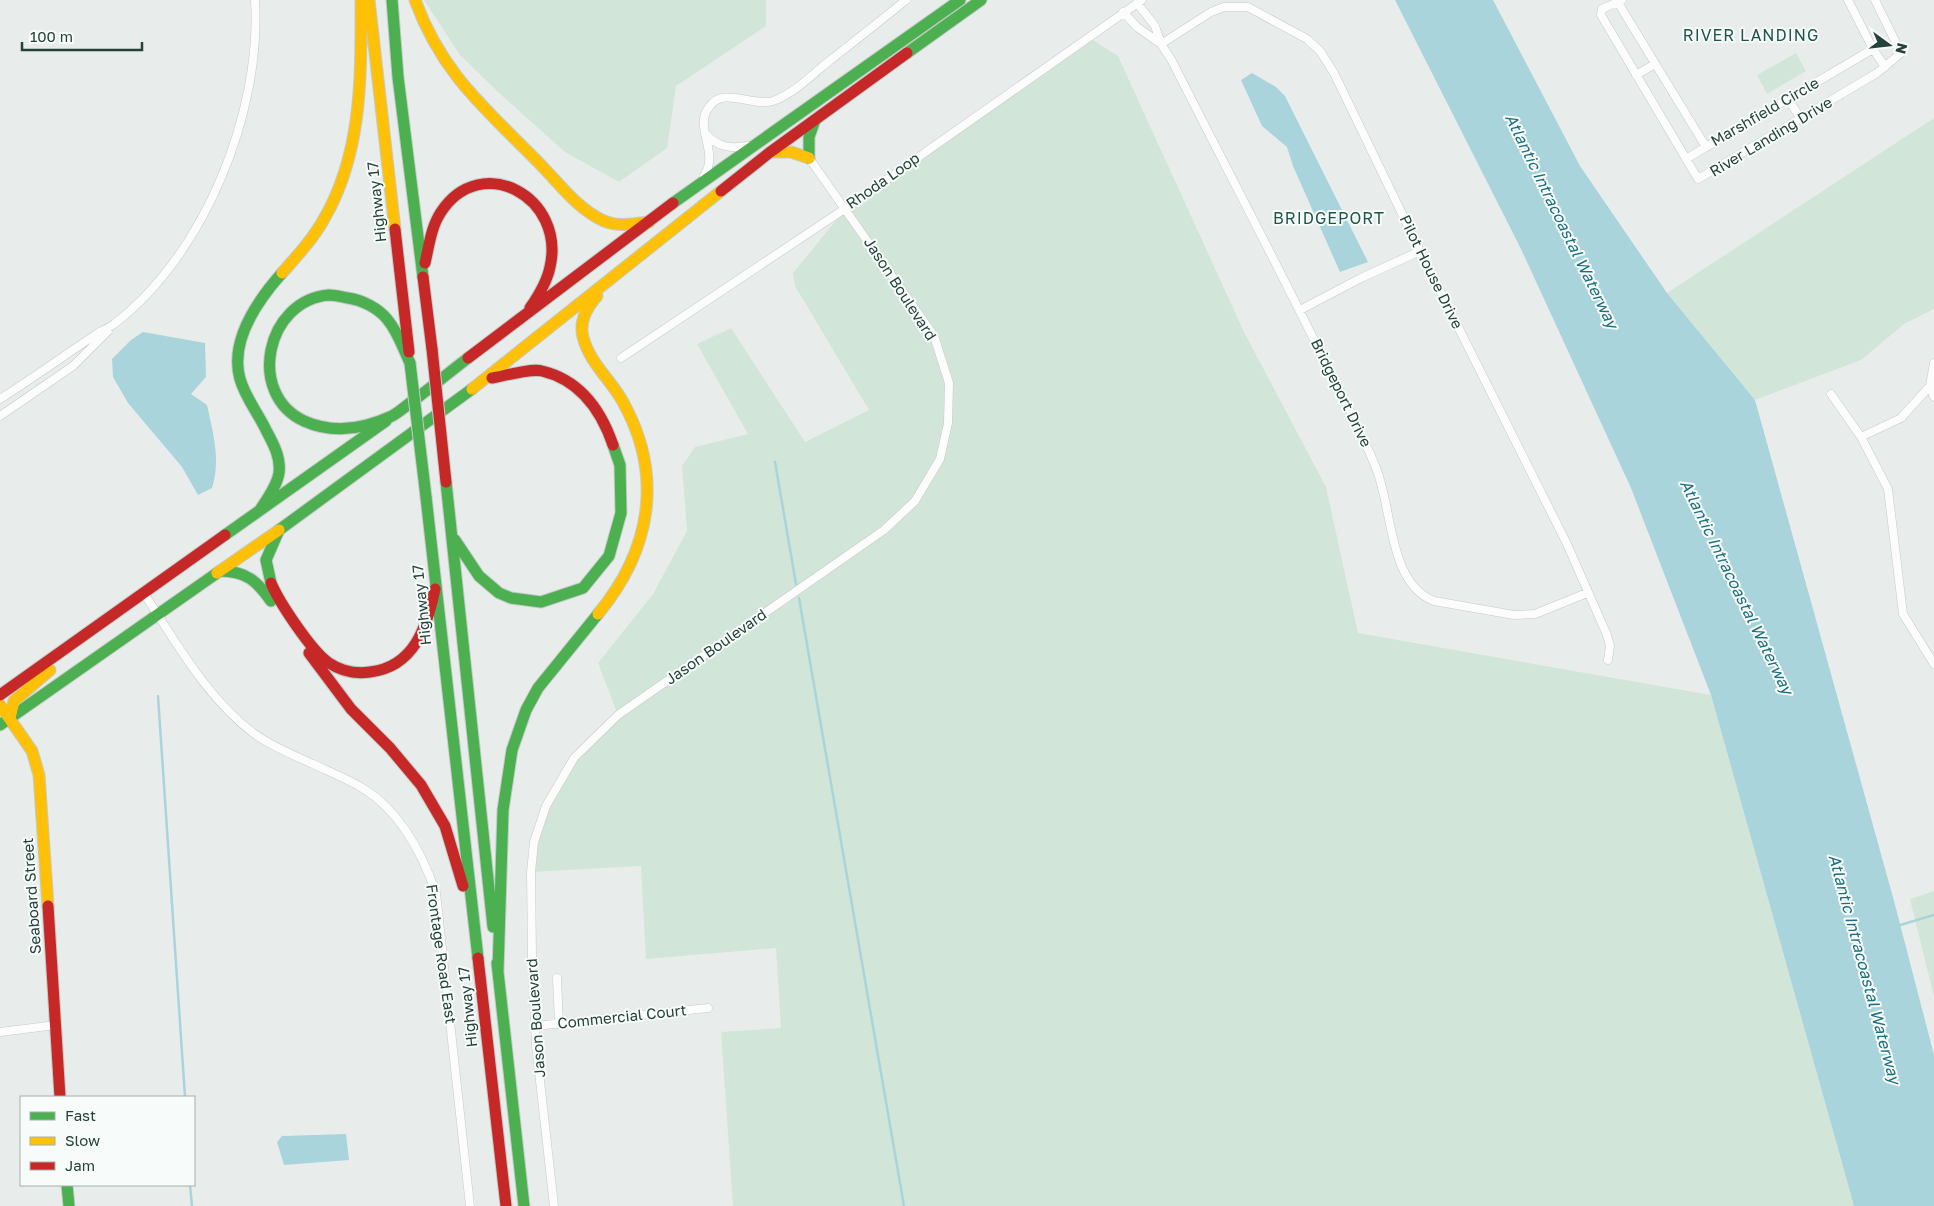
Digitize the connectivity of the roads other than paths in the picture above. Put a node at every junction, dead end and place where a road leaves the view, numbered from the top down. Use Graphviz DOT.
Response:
graph roads {
  1 [pos="255,0"];
  2 [pos="361,0"];
  3 [pos="369,0"];
  4 [pos="392,0"];
  5 [pos="415,0"];
  6 [pos="906,0"];
  7 [pos="960,0"];
  8 [pos="981,0"];
  9 [pos="1848,0"];
  10 [pos="1875,0"];
  11 [pos="1140,1"];
  12 [pos="1619,1"];
  13 [pos="1123,12"];
  14 [pos="1161,44"];
  15 [pos="1873,49"];
  16 [pos="1655,64"];
  17 [pos="1885,67"];
  18 [pos="1636,75"];
  19 [pos="1788,99"];
  20 [pos="1801,119"];
  21 [pos="815,120"];
  22 [pos="705,133"];
  23 [pos="754,144"];
  24 [pos="1706,147"];
  25 [pos="769,153"];
  26 [pos="810,158"];
  27 [pos="1686,159"];
  28 [pos="699,183"];
  29 [pos="846,208"];
  30 [pos="650,222"];
  31 [pos="1420,251"];
  32 [pos="423,271"];
  33 [pos="610,281"];
  34 [pos="1300,310"];
  35 [pos="524,317"];
  36 [pos="114,325"];
  37 [pos="621,358"];
  38 [pos="410,363"];
  39 [pos="1934,363"];
  40 [pos="480,383"];
  41 [pos="1930,386"];
  42 [pos="1831,394"];
  43 [pos="1934,396"];
  44 [pos="0,399"];
  45 [pos="394,415"];
  46 [pos="0,416"];
  47 [pos="1861,437"];
  48 [pos="260,510"];
  49 [pos="279,530"];
  50 [pos="453,537"];
  51 [pos="220,571"];
  52 [pos="435,589"];
  53 [pos="143,592"];
  54 [pos="1587,593"];
  55 [pos="158,615"];
  56 [pos="92,630"];
  57 [pos="1608,660"];
  58 [pos="1934,664"];
  59 [pos="0,695"];
  60 [pos="0,704"];
  61 [pos="10,718"];
  62 [pos="0,725"];
  63 [pos="473,917"];
  64 [pos="498,971"];
  65 [pos="557,978"];
  66 [pos="708,1008"];
  67 [pos="559,1024"];
  68 [pos="56,1025"];
  69 [pos="536,1026"];
  70 [pos="0,1032"];
  71 [pos="60,1096"];
  72 [pos="67,1186"];
  73 [pos="69,1206"];
  74 [pos="470,1206"];
  75 [pos="506,1206"];
  76 [pos="524,1206"];
  77 [pos="554,1206"];
  1 -- 36 [label="street"];
  2 -- 48 [label="main road"];
  3 -- 38 [label="main road, Highway 17"];
  4 -- 32 [label="main road"];
  5 -- 30 [label="main road"];
  6 -- 22 [label="street"];
  7 -- 23 [label="main road"];
  8 -- 21 [label="main road"];
  9 -- 15 [label="street"];
  10 -- 17 [label="street, River Landing Drive"];
  11 -- 13 [label="street, Rhoda Loop"];
  11 -- 14 [label="street, Bridgeport Drive"];
  12 -- 16 [label="street, Marshfield Circle"];
  12 -- 18 [label="street, River Landing Drive"];
  13 -- 14 [label="street, Bridgeport Drive"];
  13 -- 29 [label="street, Rhoda Loop"];
  14 -- 31 [label="street, Pilot House Drive"];
  14 -- 34 [label="street, Bridgeport Drive"];
  15 -- 17 [label="street"];
  15 -- 19 [label="street, Marshfield Circle"];
  16 -- 18 [label="street"];
  16 -- 24 [label="street, Marshfield Circle"];
  17 -- 20 [label="street, River Landing Drive"];
  18 -- 27 [label="street, River Landing Drive"];
  19 -- 20 [label="street"];
  19 -- 24 [label="street, Marshfield Circle"];
  20 -- 27 [label="street, River Landing Drive"];
  21 -- 25 [label="main road"];
  21 -- 26 [label="main road"];
  22 -- 23 [label="street"];
  22 -- 28 [label="street"];
  23 -- 28 [label="main road"];
  24 -- 27 [label="street"];
  25 -- 26 [label="main road"];
  25 -- 33 [label="main road"];
  26 -- 29 [label="street, Jason Boulevard"];
  28 -- 30 [label="main road"];
  29 -- 37 [label="street, Rhoda Loop"];
  29 -- 69 [label="street, Jason Boulevard"];
  30 -- 35 [label="main road"];
  31 -- 34 [label="street"];
  31 -- 54 [label="street, Pilot House Drive"];
  32 -- 35 [label="main road"];
  32 -- 50 [label="main road, bridge"];
  33 -- 40 [label="main road"];
  33 -- 64 [label="main road"];
  34 -- 54 [label="street, Bridgeport Drive"];
  35 -- 45 [label="main road"];
  36 -- 44 [label="street"];
  36 -- 46 [label="street"];
  38 -- 45 [label="main road"];
  38 -- 52 [label="main road, Highway 17, bridge"];
  39 -- 41 [label="street"];
  40 -- 49 [label="main road"];
  40 -- 50 [label="main road"];
  41 -- 43 [label="street"];
  41 -- 47 [label="street"];
  42 -- 47 [label="street"];
  45 -- 48 [label="main road"];
  47 -- 58 [label="street"];
  48 -- 53 [label="main road"];
  49 -- 51 [label="main road"];
  49 -- 52 [label="main road"];
  50 -- 64 [label="main road"];
  51 -- 55 [label="main road"];
  51 -- 63 [label="main road"];
  52 -- 63 [label="main road, Highway 17"];
  53 -- 55 [label="street, Frontage Road East"];
  53 -- 56 [label="main road"];
  54 -- 57 [label="street, Pilot House Drive"];
  55 -- 61 [label="main road"];
  55 -- 74 [label="street, Frontage Road East"];
  56 -- 59 [label="main road"];
  56 -- 61 [label="main road"];
  60 -- 61 [label="main road, Seaboard Street"];
  61 -- 62 [label="main road"];
  61 -- 68 [label="main road, Seaboard Street"];
  63 -- 75 [label="main road, Highway 17"];
  64 -- 76 [label="main road"];
  65 -- 67 [label="street"];
  66 -- 67 [label="street, Commercial Court"];
  67 -- 69 [label="street, Commercial Court"];
  68 -- 70 [label="street"];
  68 -- 71 [label="main road, Seaboard Street"];
  69 -- 77 [label="street, Jason Boulevard"];
  72 -- 73 [label="main road"];
}
